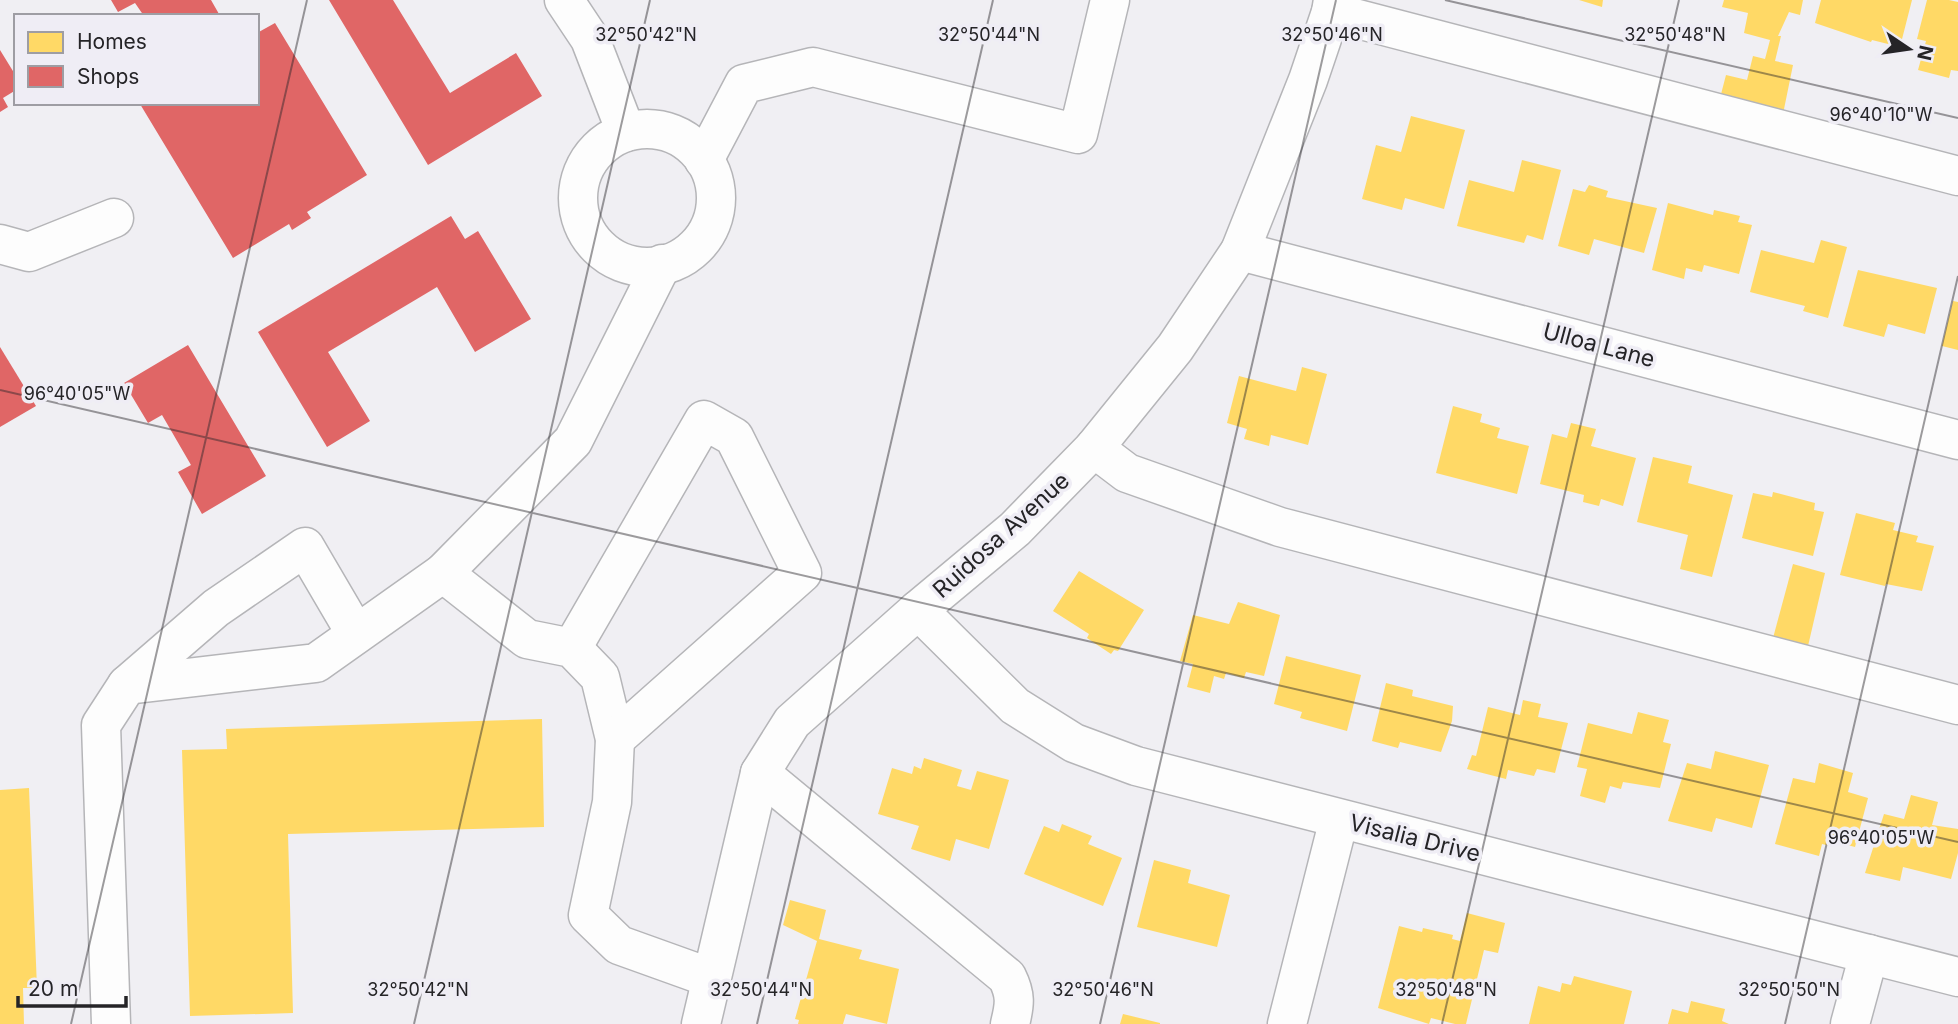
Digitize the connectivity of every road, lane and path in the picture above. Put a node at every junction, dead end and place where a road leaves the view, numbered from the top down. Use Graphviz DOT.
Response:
graph roads {
  1 [pos="564,0"];
  2 [pos="1110,0"];
  3 [pos="1332,6"];
  4 [pos="626,132"];
  5 [pos="704,159"];
  6 [pos="1958,176"];
  7 [pos="114,218"];
  8 [pos="0,244"];
  9 [pos="1240,251"];
  10 [pos="662,264"];
  11 [pos="1958,439"];
  12 [pos="1094,448"];
  13 [pos="443,573"];
  14 [pos="918,610"];
  15 [pos="356,634"];
  16 [pos="572,648"];
  17 [pos="127,685"];
  18 [pos="1958,705"];
  19 [pos="615,739"];
  20 [pos="760,773"];
  21 [pos="1339,819"];
  22 [pos="1869,954"];
  23 [pos="1958,977"];
  24 [pos="711,978"];
  25 [pos="111,1024"];
  26 [pos="701,1024"];
  27 [pos="1010,1024"];
  28 [pos="1287,1024"];
  29 [pos="1850,1024"];
  1 -- 4 [label="street"];
  2 -- 5 [label="street"];
  3 -- 6 [label="street"];
  3 -- 9 [label="street, Ruidosa Avenue"];
  4 -- 5 [label="street"];
  4 -- 10 [label="street"];
  5 -- 10 [label="street"];
  7 -- 8 [label="street"];
  9 -- 11 [label="street, Ulloa Lane"];
  9 -- 12 [label="street, Ruidosa Avenue"];
  10 -- 13 [label="street"];
  12 -- 14 [label="street, Ruidosa Avenue"];
  12 -- 18 [label="street"];
  13 -- 15 [label="street"];
  13 -- 16 [label="street"];
  14 -- 20 [label="street, Ruidosa Avenue"];
  14 -- 21 [label="street, Visalia Drive"];
  15 -- 17 [label="street"];
  15 -- 17 [label="street"];
  16 -- 19 [label="street"];
  16 -- 19 [label="street"];
  17 -- 25 [label="street"];
  19 -- 24 [label="street"];
  20 -- 24 [label="street, Ruidosa Avenue"];
  20 -- 27 [label="street"];
  21 -- 22 [label="street, Visalia Drive"];
  21 -- 28 [label="street"];
  22 -- 23 [label="street, Visalia Drive"];
  22 -- 29 [label="street"];
  24 -- 26 [label="street, Ruidosa Avenue"];
}
